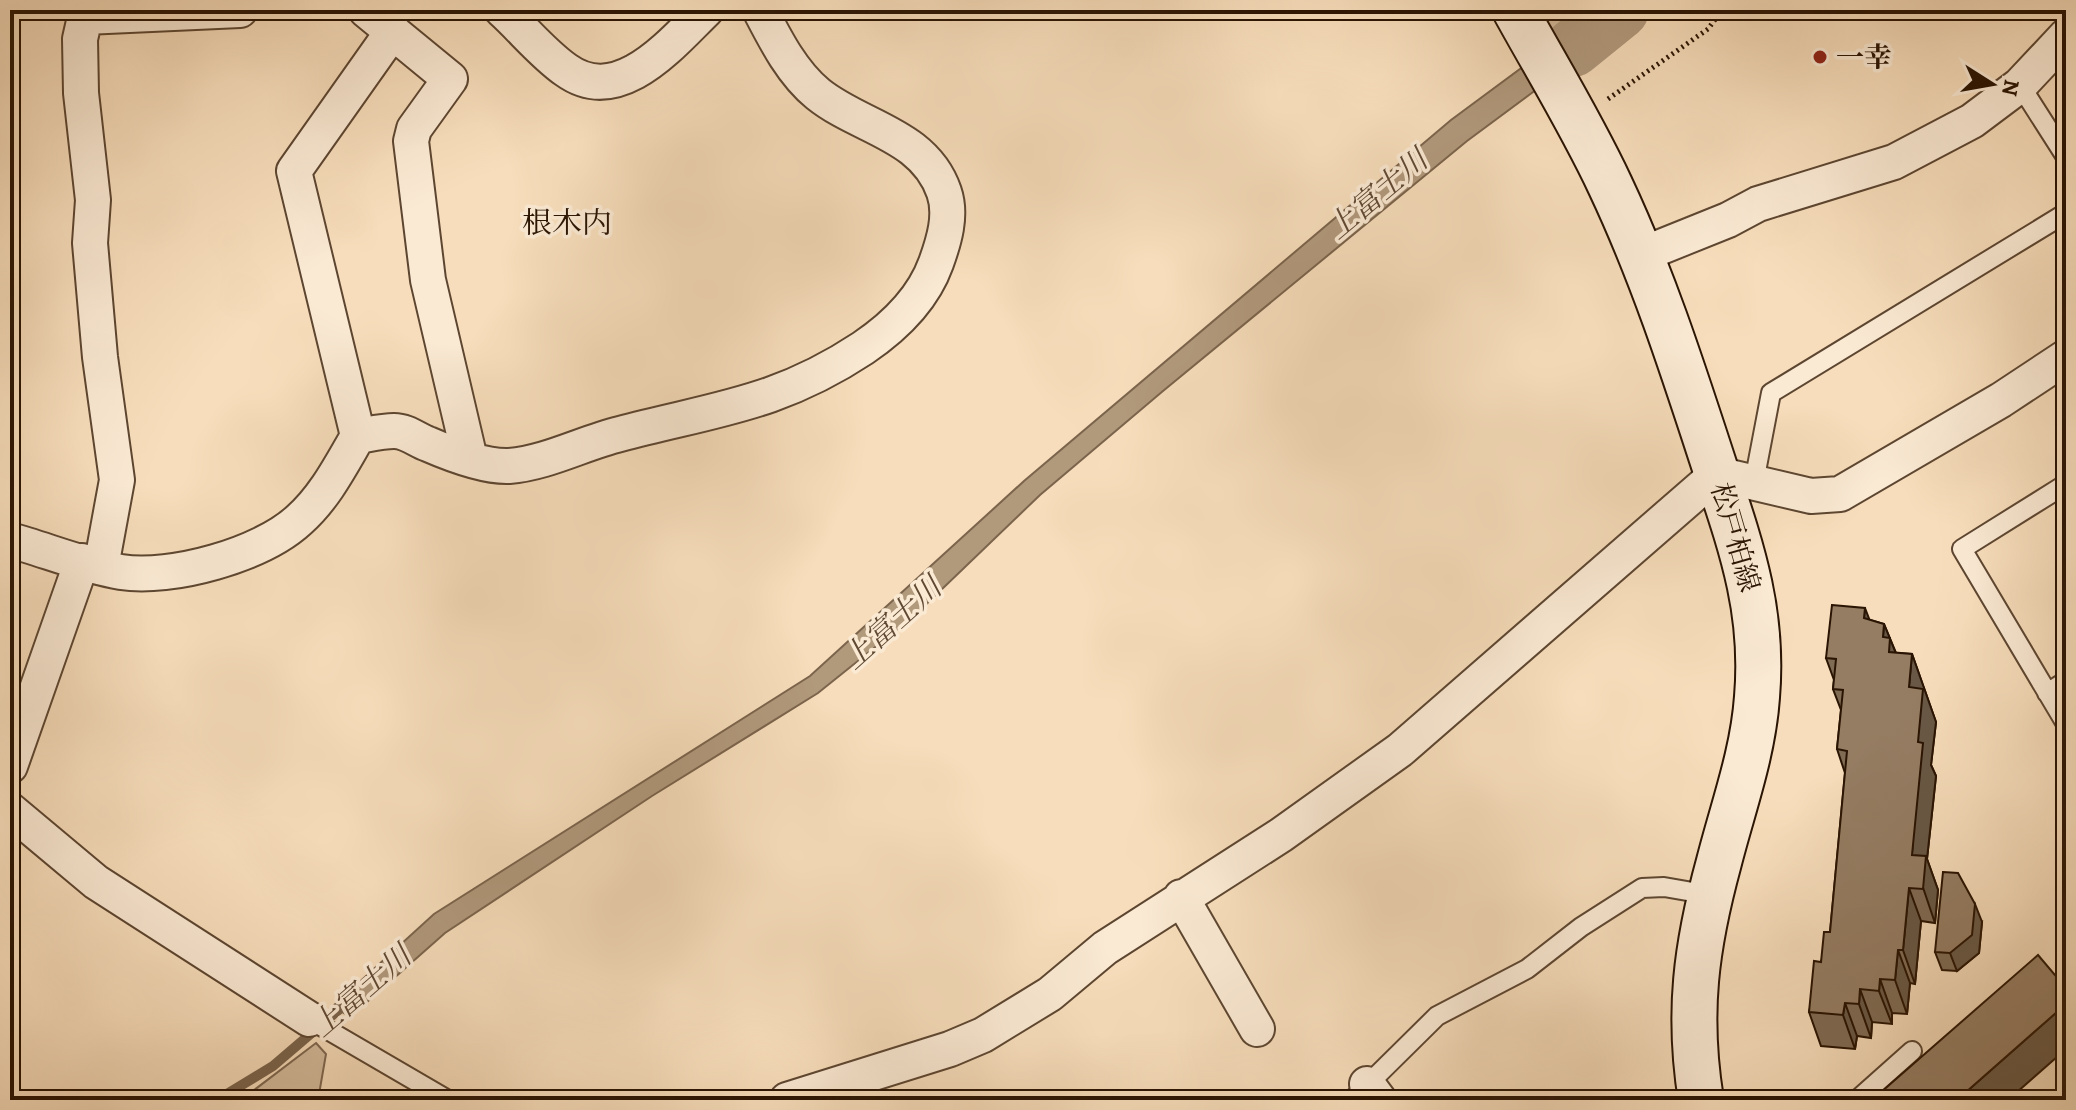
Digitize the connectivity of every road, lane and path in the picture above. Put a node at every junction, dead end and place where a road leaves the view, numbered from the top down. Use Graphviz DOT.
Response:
graph roads {
  1 [pos="240,10"];
  2 [pos="366,10"];
  3 [pos="502,10"];
  4 [pos="706,10"];
  5 [pos="760,10"];
  6 [pos="1515,10"];
  7 [pos="1722,10"];
  8 [pos="84,14"];
  9 [pos="393,31"];
  10 [pos="2066,36"];
  11 [pos="2020,85"];
  12 [pos="1607,100"];
  13 [pos="2066,157"];
  14 [pos="2066,213"];
  15 [pos="1641,255"];
  16 [pos="2066,357"];
  17 [pos="358,436"];
  18 [pos="470,459"];
  19 [pos="1736,478"];
  20 [pos="2066,484"];
  21 [pos="10,540"];
  22 [pos="91,564"];
  23 [pos="2066,681"];
  24 [pos="2047,693"];
  25 [pos="2066,724"];
  26 [pos="10,766"];
  27 [pos="10,810"];
  28 [pos="1710,895"];
  29 [pos="1181,897"];
  30 [pos="309,1019"];
  31 [pos="1257,1029"];
  32 [pos="1912,1051"];
  33 [pos="1366,1095"];
  34 [pos="795,1099"];
  35 [pos="448,1100"];
  36 [pos="626,1100"];
  37 [pos="677,1100"];
  38 [pos="1701,1100"];
  39 [pos="1857,1100"];
  1 -- 8 [label="street"];
  2 -- 9 [label="street"];
  3 -- 4 [label="street"];
  5 -- 18 [label="street"];
  6 -- 15 [label="main road, 松戸柏線"];
  7 -- 12 [label="path"];
  8 -- 22 [label="street"];
  9 -- 17 [label="street"];
  9 -- 18 [label="street"];
  10 -- 11 [label="street"];
  11 -- 13 [label="lane"];
  11 -- 15 [label="street"];
  14 -- 19 [label="lane"];
  15 -- 19 [label="main road, 松戸柏線"];
  16 -- 19 [label="street"];
  17 -- 18 [label="street"];
  17 -- 22 [label="street"];
  19 -- 28 [label="main road, 松戸柏線"];
  19 -- 29 [label="street"];
  20 -- 24 [label="lane"];
  21 -- 22 [label="street"];
  22 -- 26 [label="street"];
  23 -- 24 [label="lane"];
  24 -- 25 [label="lane"];
  27 -- 30 [label="street"];
  28 -- 33 [label="lane"];
  28 -- 38 [label="main road, 松戸柏線"];
  29 -- 31 [label="street"];
  29 -- 34 [label="street"];
  30 -- 35 [label="lane"];
  32 -- 39 [label="lane"];
  36 -- 37 [label="lane"];
}
